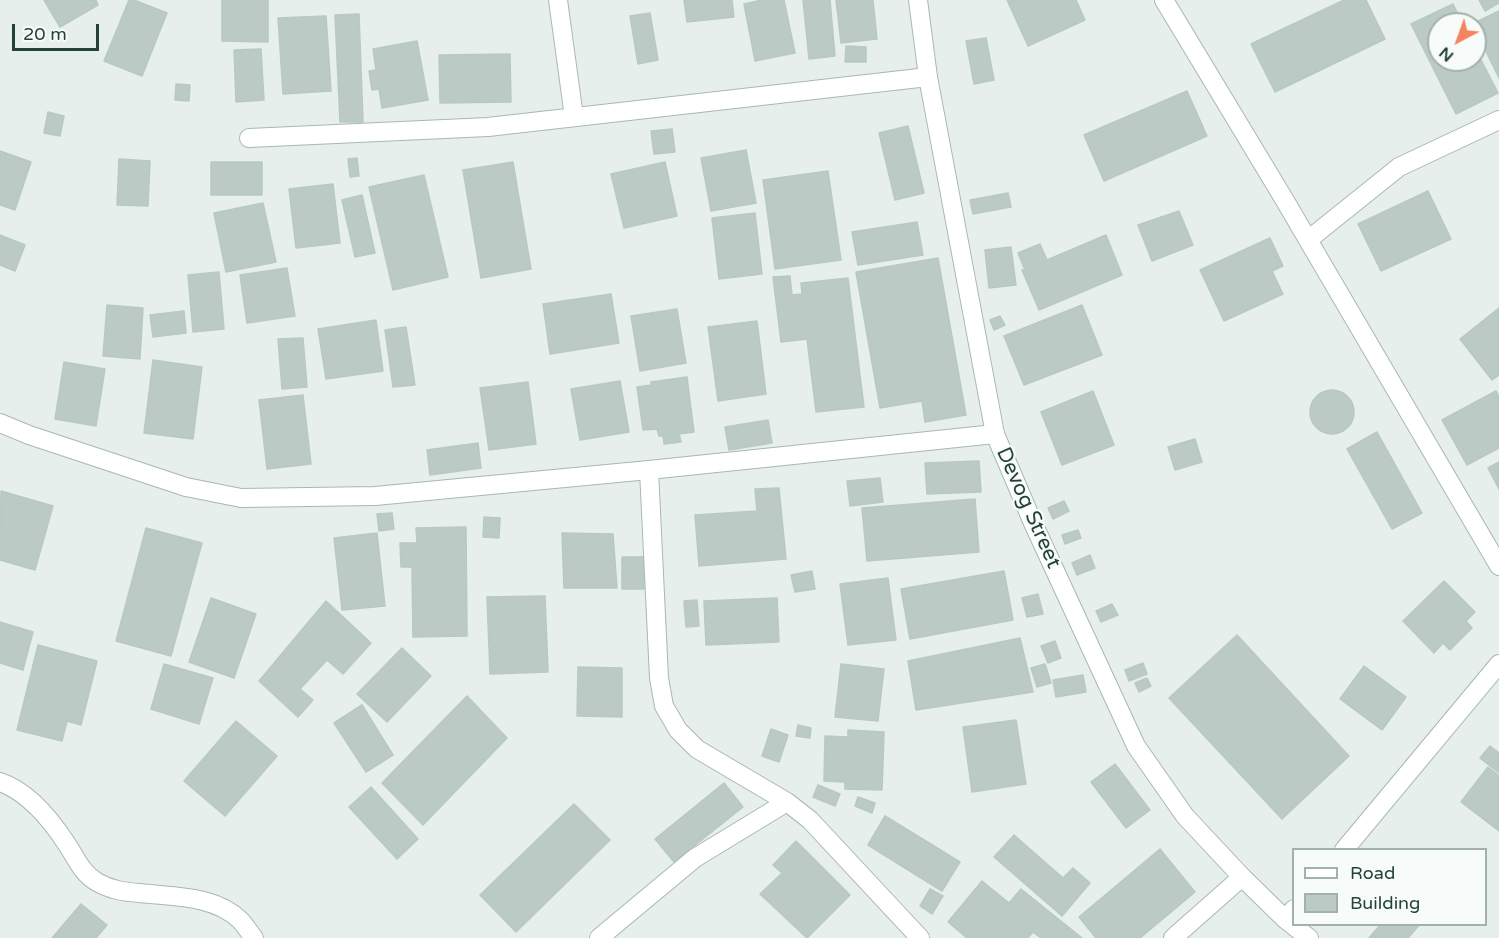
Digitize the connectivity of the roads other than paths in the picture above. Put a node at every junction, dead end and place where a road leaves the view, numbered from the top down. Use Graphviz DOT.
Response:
graph roads {
  1 [pos="558,0"];
  2 [pos="918,0"];
  3 [pos="1164,0"];
  4 [pos="928,77"];
  5 [pos="574,117"];
  6 [pos="1499,120"];
  7 [pos="249,138"];
  8 [pos="1308,240"];
  9 [pos="0,423"];
  10 [pos="995,434"];
  11 [pos="649,470"];
  12 [pos="1499,566"];
  13 [pos="1499,664"];
  14 [pos="0,782"];
  15 [pos="787,801"];
  16 [pos="1345,848"];
  17 [pos="1242,877"];
  18 [pos="1289,914"];
  19 [pos="1299,926"];
  20 [pos="254,938"];
  21 [pos="599,938"];
  22 [pos="920,938"];
  23 [pos="1173,938"];
  24 [pos="1309,938"];
  1 -- 5 [label="street"];
  2 -- 4 [label="street, Devog Street"];
  3 -- 8 [label="street"];
  4 -- 5 [label="street"];
  4 -- 10 [label="street, Devog Street"];
  5 -- 7 [label="street"];
  6 -- 8 [label="street"];
  8 -- 12 [label="street"];
  9 -- 11 [label="street"];
  10 -- 11 [label="street"];
  10 -- 17 [label="street, Devog Street"];
  11 -- 15 [label="street"];
  13 -- 16 [label="street"];
  14 -- 20 [label="street"];
  15 -- 21 [label="street"];
  15 -- 22 [label="street"];
  17 -- 18 [label="street, Devog Street"];
  17 -- 23 [label="street"];
  19 -- 24 [label="street, Devog Street"];
}
